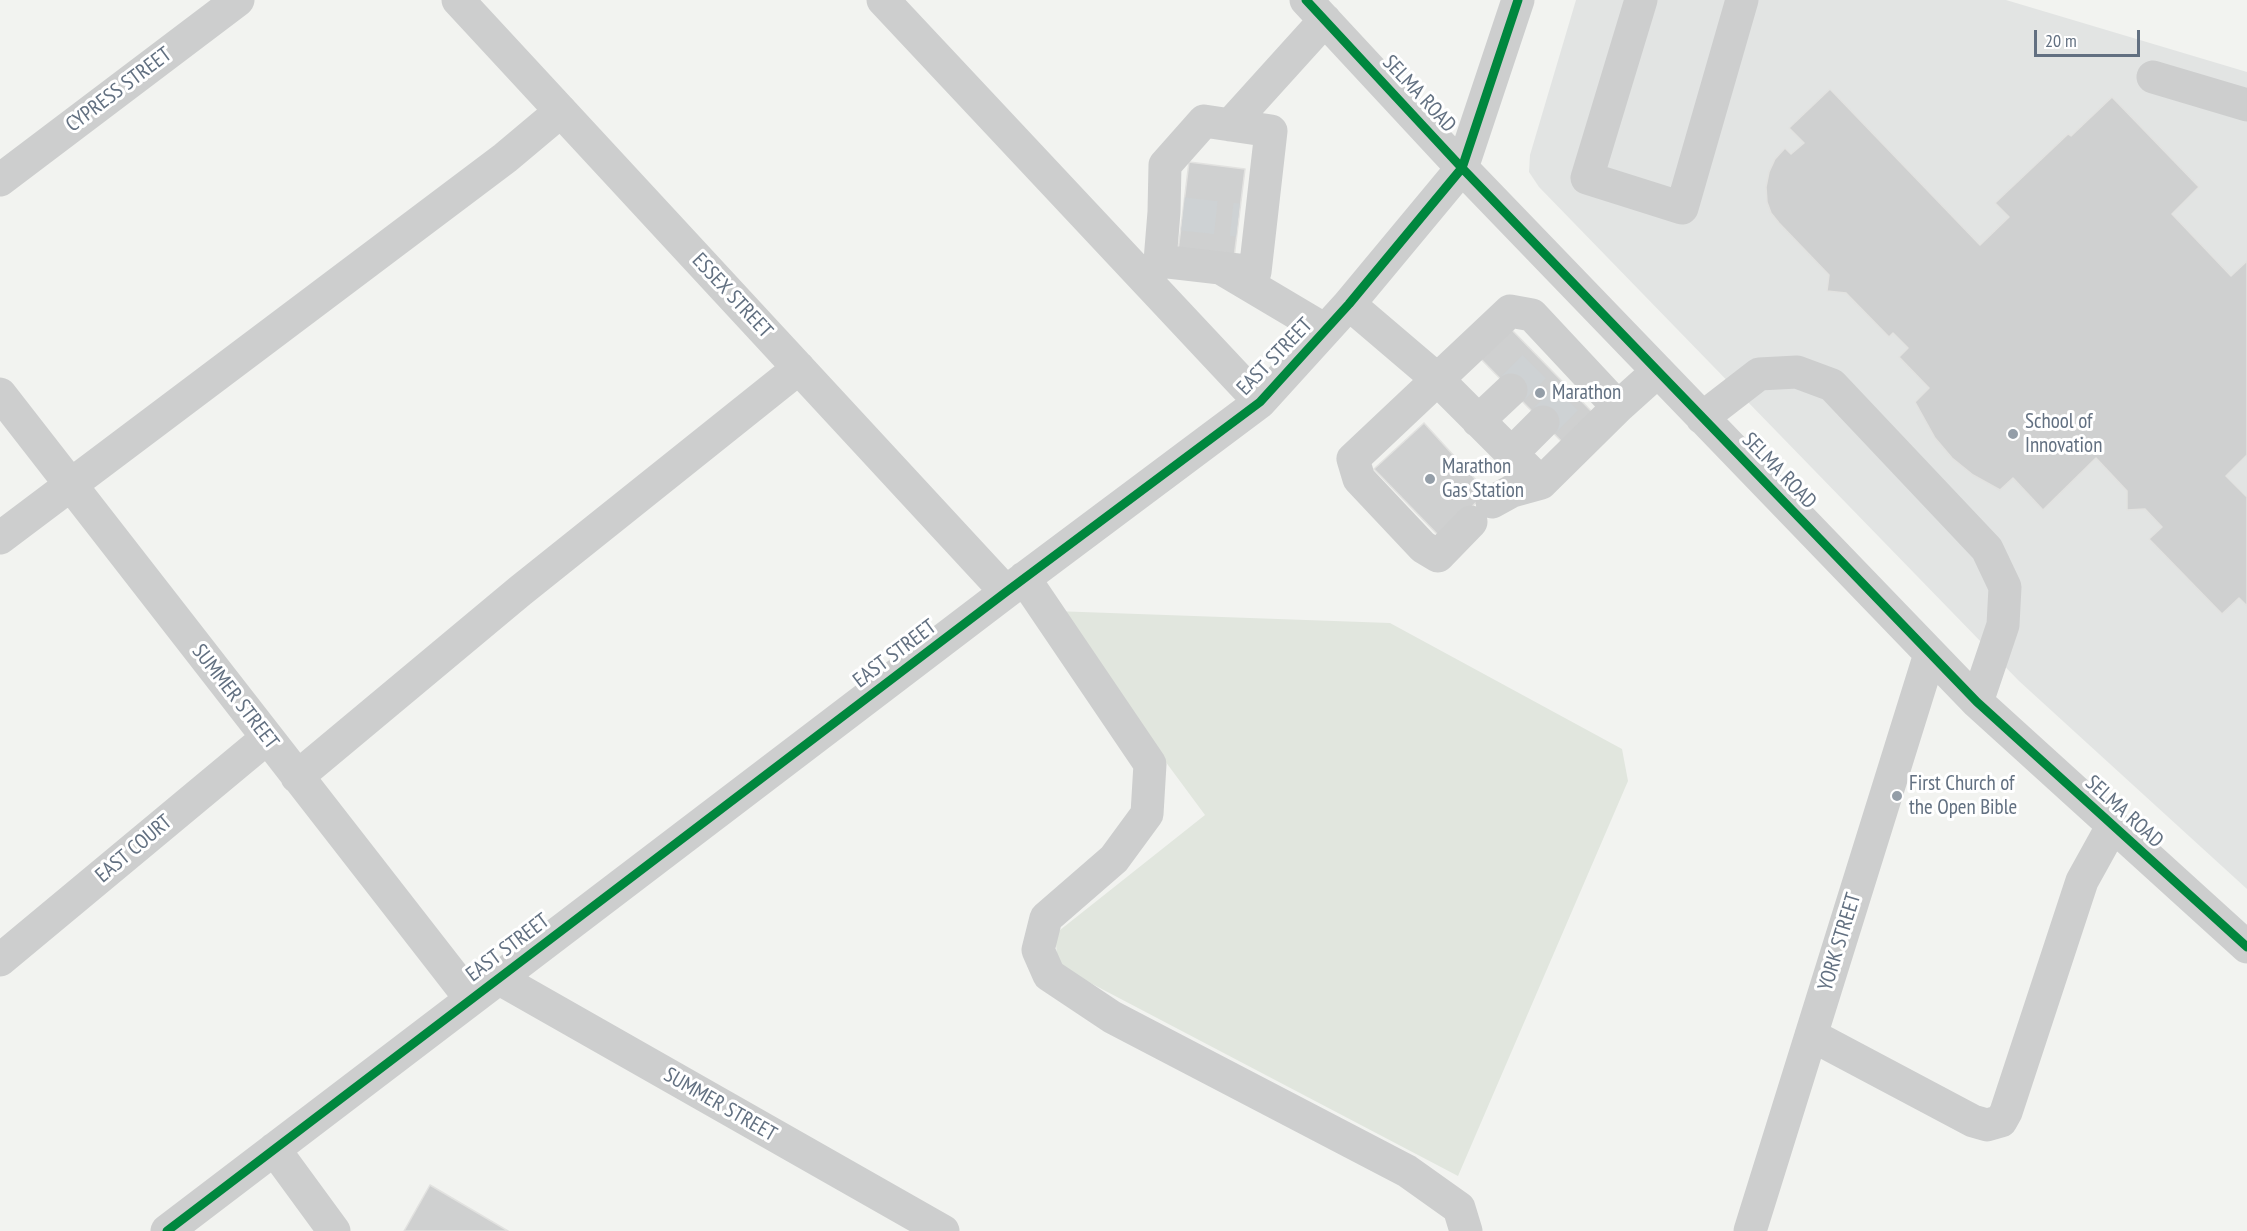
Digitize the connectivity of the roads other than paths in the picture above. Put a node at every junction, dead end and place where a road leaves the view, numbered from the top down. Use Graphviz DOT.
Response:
graph roads {
  1 [pos="238,0"];
  2 [pos="458,0"];
  3 [pos="883,0"];
  4 [pos="1518,0"];
  5 [pos="1641,0"];
  6 [pos="1742,0"];
  7 [pos="1316,10"];
  8 [pos="2153,77"];
  9 [pos="2247,105"];
  10 [pos="561,111"];
  11 [pos="1230,125"];
  12 [pos="1462,168"];
  13 [pos="0,180"];
  14 [pos="1222,269"];
  15 [pos="1349,304"];
  16 [pos="1325,330"];
  17 [pos="799,368"];
  18 [pos="1658,371"];
  19 [pos="1437,380"];
  20 [pos="1511,390"];
  21 [pos="0,394"];
  22 [pos="1260,402"];
  23 [pos="1618,407"];
  24 [pos="1702,418"];
  25 [pos="1478,421"];
  26 [pos="1543,422"];
  27 [pos="1512,453"];
  28 [pos="1541,483"];
  29 [pos="70,484"];
  30 [pos="0,538"];
  31 [pos="1015,585"];
  32 [pos="1930,654"];
  33 [pos="1977,702"];
  34 [pos="267,738"];
  35 [pos="297,777"];
  36 [pos="2113,825"];
  37 [pos="2247,947"];
  38 [pos="0,960"];
  39 [pos="498,978"];
  40 [pos="471,999"];
  41 [pos="1811,1035"];
  42 [pos="274,1149"];
  43 [pos="167,1231"];
  44 [pos="334,1231"];
  45 [pos="943,1231"];
  46 [pos="1466,1231"];
  47 [pos="1750,1231"];
  1 -- 13 [label="street, CYPRESS STREET"];
  2 -- 10 [label="street, ESSEX STREET"];
  3 -- 22 [label="street"];
  4 -- 12 [label="street, EAST STREET"];
  5 -- 6 [label="street"];
  7 -- 11 [label="street"];
  7 -- 12 [label="street, SELMA ROAD"];
  8 -- 9 [label="street"];
  10 -- 17 [label="street, ESSEX STREET"];
  10 -- 29 [label="street"];
  11 -- 14 [label="street"];
  11 -- 14 [label="street"];
  12 -- 15 [label="street, EAST STREET"];
  12 -- 18 [label="street, SELMA ROAD"];
  14 -- 16 [label="street"];
  15 -- 16 [label="street, EAST STREET"];
  15 -- 19 [label="street"];
  16 -- 22 [label="street, EAST STREET"];
  17 -- 31 [label="street, ESSEX STREET"];
  17 -- 35 [label="street"];
  18 -- 23 [label="street"];
  18 -- 24 [label="street, SELMA ROAD"];
  19 -- 23 [label="street"];
  19 -- 25 [label="street"];
  19 -- 28 [label="street"];
  20 -- 25 [label="street"];
  21 -- 29 [label="street, SUMMER STREET"];
  22 -- 31 [label="street, EAST STREET"];
  23 -- 28 [label="street"];
  24 -- 32 [label="street, SELMA ROAD"];
  24 -- 33 [label="street"];
  25 -- 27 [label="street"];
  26 -- 27 [label="street"];
  27 -- 28 [label="street"];
  29 -- 30 [label="street"];
  29 -- 34 [label="street, SUMMER STREET"];
  31 -- 39 [label="street, EAST STREET"];
  31 -- 46 [label="street, ESSEX STREET"];
  32 -- 33 [label="street, SELMA ROAD"];
  32 -- 41 [label="street, YORK STREET"];
  33 -- 36 [label="street, SELMA ROAD"];
  34 -- 35 [label="street, SUMMER STREET"];
  34 -- 38 [label="street, EAST COURT"];
  35 -- 40 [label="street, SUMMER STREET"];
  36 -- 37 [label="street, SELMA ROAD"];
  36 -- 41 [label="street"];
  39 -- 40 [label="street, EAST STREET"];
  39 -- 45 [label="street, SUMMER STREET"];
  40 -- 42 [label="street, EAST STREET"];
  41 -- 47 [label="street, YORK STREET"];
  42 -- 43 [label="street, EAST STREET"];
  42 -- 44 [label="street"];
}
